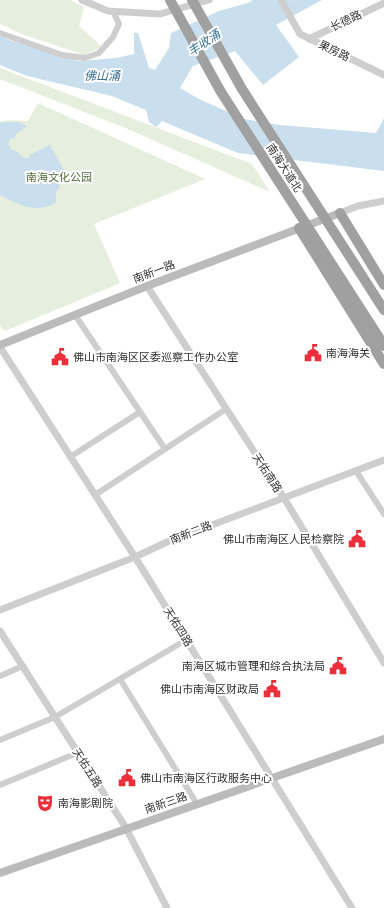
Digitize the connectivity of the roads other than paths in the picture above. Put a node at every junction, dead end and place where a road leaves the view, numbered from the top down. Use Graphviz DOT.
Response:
graph roads {
  1 [pos="82,0"];
  2 [pos="170,0"];
  3 [pos="192,0"];
  4 [pos="209,0"];
  5 [pos="281,0"];
  6 [pos="384,3"];
  7 [pos="113,11"];
  8 [pos="0,33"];
  9 [pos="309,39"];
  10 [pos="384,75"];
  11 [pos="384,201"];
  12 [pos="340,213"];
  13 [pos="299,228"];
  14 [pos="384,285"];
  15 [pos="147,286"];
  16 [pos="384,310"];
  17 [pos="75,315"];
  18 [pos="382,342"];
  19 [pos="0,346"];
  20 [pos="384,364"];
  21 [pos="226,409"];
  22 [pos="140,412"];
  23 [pos="165,449"];
  24 [pos="70,457"];
  25 [pos="384,460"];
  26 [pos="356,471"];
  27 [pos="95,495"];
  28 [pos="284,498"];
  29 [pos="384,514"];
  30 [pos="135,557"];
  31 [pos="0,610"];
  32 [pos="0,631"];
  33 [pos="186,640"];
  34 [pos="384,663"];
  35 [pos="22,666"];
  36 [pos="0,676"];
  37 [pos="120,679"];
  38 [pos="55,717"];
  39 [pos="384,738"];
  40 [pos="0,740"];
  41 [pos="78,753"];
  42 [pos="270,778"];
  43 [pos="0,785"];
  44 [pos="197,804"];
  45 [pos="126,828"];
  46 [pos="0,873"];
  47 [pos="167,908"];
  48 [pos="352,908"];
  1 -- 7 [label="street"];
  2 -- 18 [label="highway, 南海大道北, bridge"];
  3 -- 16 [label="highway, 南海大道北, bridge"];
  4 -- 7 [label="street"];
  5 -- 9 [label="street, 果房路"];
  6 -- 9 [label="street, 长德路"];
  7 -- 8 [label="street"];
  9 -- 10 [label="street, 果房路"];
  11 -- 12 [label="street"];
  12 -- 13 [label="main road, 南新一路"];
  12 -- 14 [label="highway"];
  13 -- 15 [label="main road, 南新一路"];
  13 -- 20 [label="highway"];
  15 -- 17 [label="main road, 南新一路"];
  15 -- 21 [label="street, 天佑南路"];
  17 -- 19 [label="main road, 南新一路"];
  17 -- 22 [label="street"];
  19 -- 24 [label="street, 天佑四路"];
  21 -- 23 [label="street"];
  21 -- 28 [label="street, 天佑南路"];
  22 -- 23 [label="street"];
  22 -- 24 [label="street"];
  23 -- 27 [label="street"];
  24 -- 27 [label="street, 天佑四路"];
  25 -- 26 [label="street, 南新二路"];
  26 -- 28 [label="street, 南新二路"];
  26 -- 29 [label="street"];
  27 -- 30 [label="street, 天佑四路"];
  28 -- 30 [label="street, 南新二路"];
  28 -- 34 [label="street, 天佑南路"];
  30 -- 31 [label="street, 南新二路"];
  30 -- 33 [label="street, 天佑四路"];
  32 -- 35 [label="street, 天佑五路"];
  33 -- 37 [label="street"];
  33 -- 42 [label="street, 天佑四路"];
  35 -- 36 [label="street"];
  35 -- 38 [label="street, 天佑五路"];
  37 -- 38 [label="street"];
  37 -- 44 [label="street"];
  38 -- 40 [label="street"];
  38 -- 41 [label="street, 天佑五路"];
  39 -- 42 [label="main road, 南新三路"];
  41 -- 43 [label="street"];
  41 -- 45 [label="street, 天佑五路"];
  42 -- 44 [label="main road, 南新三路"];
  42 -- 48 [label="street, 天佑四路"];
  44 -- 45 [label="main road, 南新三路"];
  45 -- 46 [label="main road, 南新三路"];
  45 -- 47 [label="street, 天佑五路"];
}
